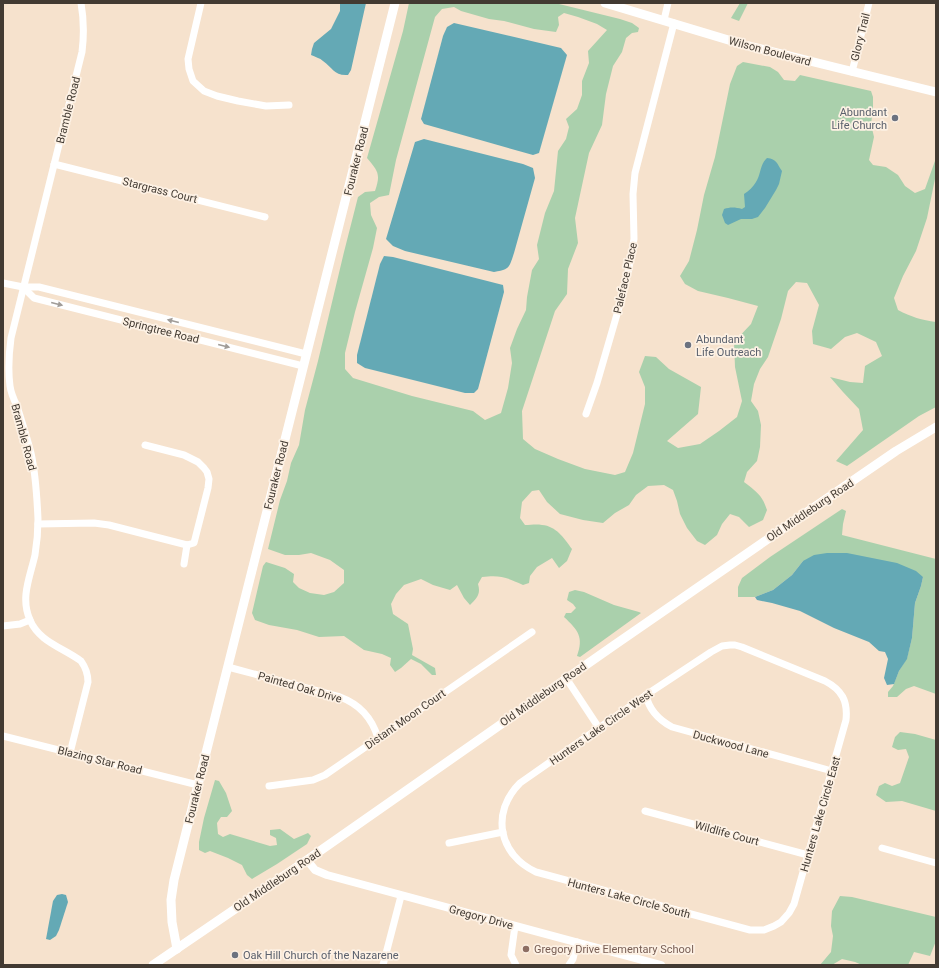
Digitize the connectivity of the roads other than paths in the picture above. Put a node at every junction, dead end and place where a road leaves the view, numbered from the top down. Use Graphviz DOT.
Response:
graph roads {
  1 [pos="81,3"];
  2 [pos="201,3"];
  3 [pos="395,3"];
  4 [pos="605,3"];
  5 [pos="668,3"];
  6 [pos="867,3"];
  7 [pos="664,20"];
  8 [pos="674,23"];
  9 [pos="852,72"];
  10 [pos="936,92"];
  11 [pos="288,105"];
  12 [pos="54,164"];
  13 [pos="265,217"];
  14 [pos="3,283"];
  15 [pos="23,288"];
  16 [pos="306,354"];
  17 [pos="303,366"];
  18 [pos="7,388"];
  19 [pos="586,414"];
  20 [pos="936,427"];
  21 [pos="145,445"];
  22 [pos="38,524"];
  23 [pos="187,545"];
  24 [pos="184,564"];
  25 [pos="30,620"];
  26 [pos="3,626"];
  27 [pos="532,632"];
  28 [pos="228,667"];
  29 [pos="566,678"];
  30 [pos="841,694"];
  31 [pos="646,695"];
  32 [pos="599,728"];
  33 [pos="3,736"];
  34 [pos="378,738"];
  35 [pos="70,753"];
  36 [pos="832,771"];
  37 [pos="198,785"];
  38 [pos="269,786"];
  39 [pos="645,811"];
  40 [pos="503,832"];
  41 [pos="449,843"];
  42 [pos="882,848"];
  43 [pos="808,855"];
  44 [pos="307,860"];
  45 [pos="936,863"];
  46 [pos="401,896"];
  47 [pos="515,926"];
  48 [pos="774,926"];
  49 [pos="577,942"];
  50 [pos="177,949"];
  51 [pos="153,965"];
  52 [pos="383,965"];
  53 [pos="516,965"];
  54 [pos="569,965"];
  55 [pos="660,965"];
  1 -- 12 [label="street, Bramble Road"];
  2 -- 11 [label="street"];
  3 -- 16 [label="main road, Fouraker Road"];
  4 -- 7 [label="main road, Wilson Boulevard"];
  5 -- 7 [label="street"];
  6 -- 9 [label="street, Glory Trail"];
  7 -- 8 [label="main road, Wilson Boulevard"];
  8 -- 9 [label="main road, Wilson Boulevard"];
  8 -- 19 [label="street, Paleface Place"];
  9 -- 10 [label="main road, Wilson Boulevard"];
  12 -- 13 [label="street, Stargrass Court"];
  12 -- 15 [label="street, Bramble Road"];
  14 -- 15 [label="street, Springtree Road"];
  16 -- 15 [label="street, Springtree Road, one-way"];
  15 -- 17 [label="street, Springtree Road, one-way"];
  15 -- 18 [label="street, Bramble Road"];
  16 -- 17 [label="main road, Fouraker Road"];
  17 -- 28 [label="main road, Fouraker Road"];
  18 -- 22 [label="street, Bramble Road"];
  20 -- 29 [label="main road, Old Middleburg Road"];
  21 -- 23 [label="street"];
  22 -- 23 [label="street"];
  22 -- 25 [label="street, Bramble Road"];
  23 -- 24 [label="street"];
  25 -- 26 [label="street"];
  25 -- 35 [label="street, Bramble Road"];
  27 -- 34 [label="street, Distant Moon Court"];
  28 -- 34 [label="street, Painted Oak Drive"];
  28 -- 37 [label="main road, Fouraker Road"];
  29 -- 32 [label="street"];
  29 -- 44 [label="main road, Old Middleburg Road"];
  30 -- 31 [label="street, Hunters Lake Circle West"];
  30 -- 36 [label="street, Hunters Lake Circle East"];
  31 -- 32 [label="street, Hunters Lake Circle West"];
  31 -- 36 [label="street, Duckwood Lane"];
  32 -- 40 [label="street, Hunters Lake Circle West"];
  33 -- 35 [label="street, Blazing Star Road"];
  34 -- 38 [label="street, Distant Moon Court"];
  35 -- 37 [label="street, Blazing Star Road"];
  36 -- 43 [label="street, Hunters Lake Circle East"];
  37 -- 50 [label="main road, Fouraker Road"];
  39 -- 43 [label="street, Wildlife Court"];
  40 -- 41 [label="street"];
  40 -- 48 [label="street, Hunters Lake Circle South"];
  42 -- 45 [label="street"];
  43 -- 48 [label="street, Hunters Lake Circle East"];
  44 -- 46 [label="street, Gregory Drive"];
  44 -- 50 [label="main road, Old Middleburg Road"];
  46 -- 47 [label="street, Gregory Drive"];
  46 -- 52 [label="street"];
  47 -- 49 [label="street, Gregory Drive"];
  47 -- 53 [label="street"];
  49 -- 54 [label="street"];
  49 -- 55 [label="street, Gregory Drive"];
  50 -- 51 [label="main road, Old Middleburg Road"];
}
